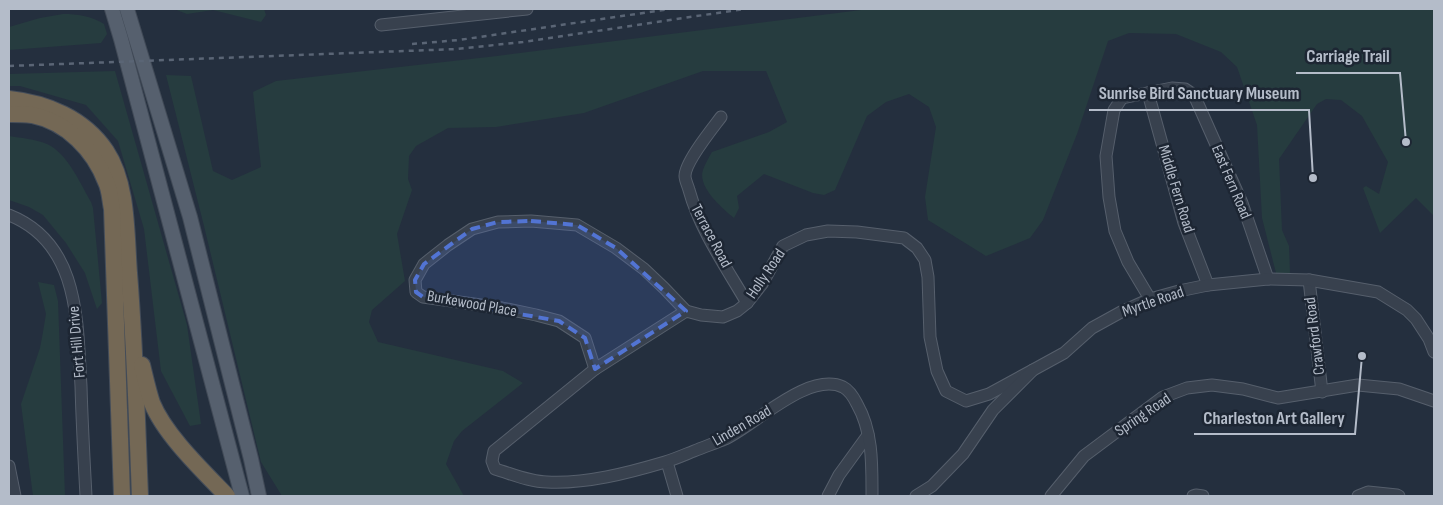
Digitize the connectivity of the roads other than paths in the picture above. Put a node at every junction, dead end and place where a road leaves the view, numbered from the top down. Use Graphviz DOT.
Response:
graph roads {
  1 [pos="112,9"];
  2 [pos="127,9"];
  3 [pos="527,9"];
  4 [pos="459,12"];
  5 [pos="381,25"];
  6 [pos="1148,93"];
  7 [pos="9,99"];
  8 [pos="9,114"];
  9 [pos="721,117"];
  10 [pos="9,215"];
  11 [pos="1268,279"];
  12 [pos="1309,280"];
  13 [pos="1208,285"];
  14 [pos="1150,300"];
  15 [pos="747,303"];
  16 [pos="686,312"];
  17 [pos="135,339"];
  18 [pos="1434,352"];
  19 [pos="595,369"];
  20 [pos="1033,370"];
  21 [pos="1322,392"];
  22 [pos="1434,401"];
  23 [pos="868,435"];
  24 [pos="667,462"];
  25 [pos="9,466"];
  26 [pos="15,496"];
  27 [pos="86,496"];
  28 [pos="122,496"];
  29 [pos="140,496"];
  30 [pos="227,496"];
  31 [pos="242,496"];
  32 [pos="259,496"];
  33 [pos="677,496"];
  34 [pos="828,496"];
  35 [pos="872,496"];
  36 [pos="916,496"];
  37 [pos="1051,496"];
  38 [pos="1193,496"];
  39 [pos="1203,496"];
  40 [pos="1358,496"];
  41 [pos="1400,496"];
  1 -- 31 [label="main road"];
  2 -- 32 [label="main road"];
  3 -- 4 [label="street"];
  4 -- 5 [label="street"];
  6 -- 11 [label="street, East Fern Road"];
  6 -- 13 [label="street, Middle Fern Road"];
  6 -- 14 [label="street"];
  7 -- 17 [label="highway"];
  8 -- 28 [label="highway"];
  9 -- 15 [label="street, Terrace Road"];
  10 -- 27 [label="street, Fort Hill Drive"];
  11 -- 12 [label="street, Myrtle Road"];
  11 -- 13 [label="street, Myrtle Road"];
  12 -- 18 [label="street, Myrtle Road"];
  12 -- 21 [label="street, Crawford Road"];
  13 -- 14 [label="street, Myrtle Road"];
  14 -- 20 [label="street, Myrtle Road"];
  15 -- 16 [label="street, Holly Road"];
  15 -- 20 [label="street, Holly Road"];
  16 -- 19 [label="street"];
  16 -- 19 [label="street, Burkewood Place"];
  17 -- 29 [label="highway"];
  17 -- 30 [label="highway"];
  19 -- 24 [label="street, Linden Road"];
  20 -- 36 [label="street, Myrtle Road"];
  21 -- 22 [label="street, Spring Road"];
  21 -- 37 [label="street, Spring Road"];
  23 -- 24 [label="street, Linden Road"];
  23 -- 34 [label="street"];
  23 -- 35 [label="street, Linden Road"];
  24 -- 33 [label="street"];
  25 -- 26 [label="street"];
  38 -- 39 [label="street"];
  40 -- 41 [label="street"];
}
